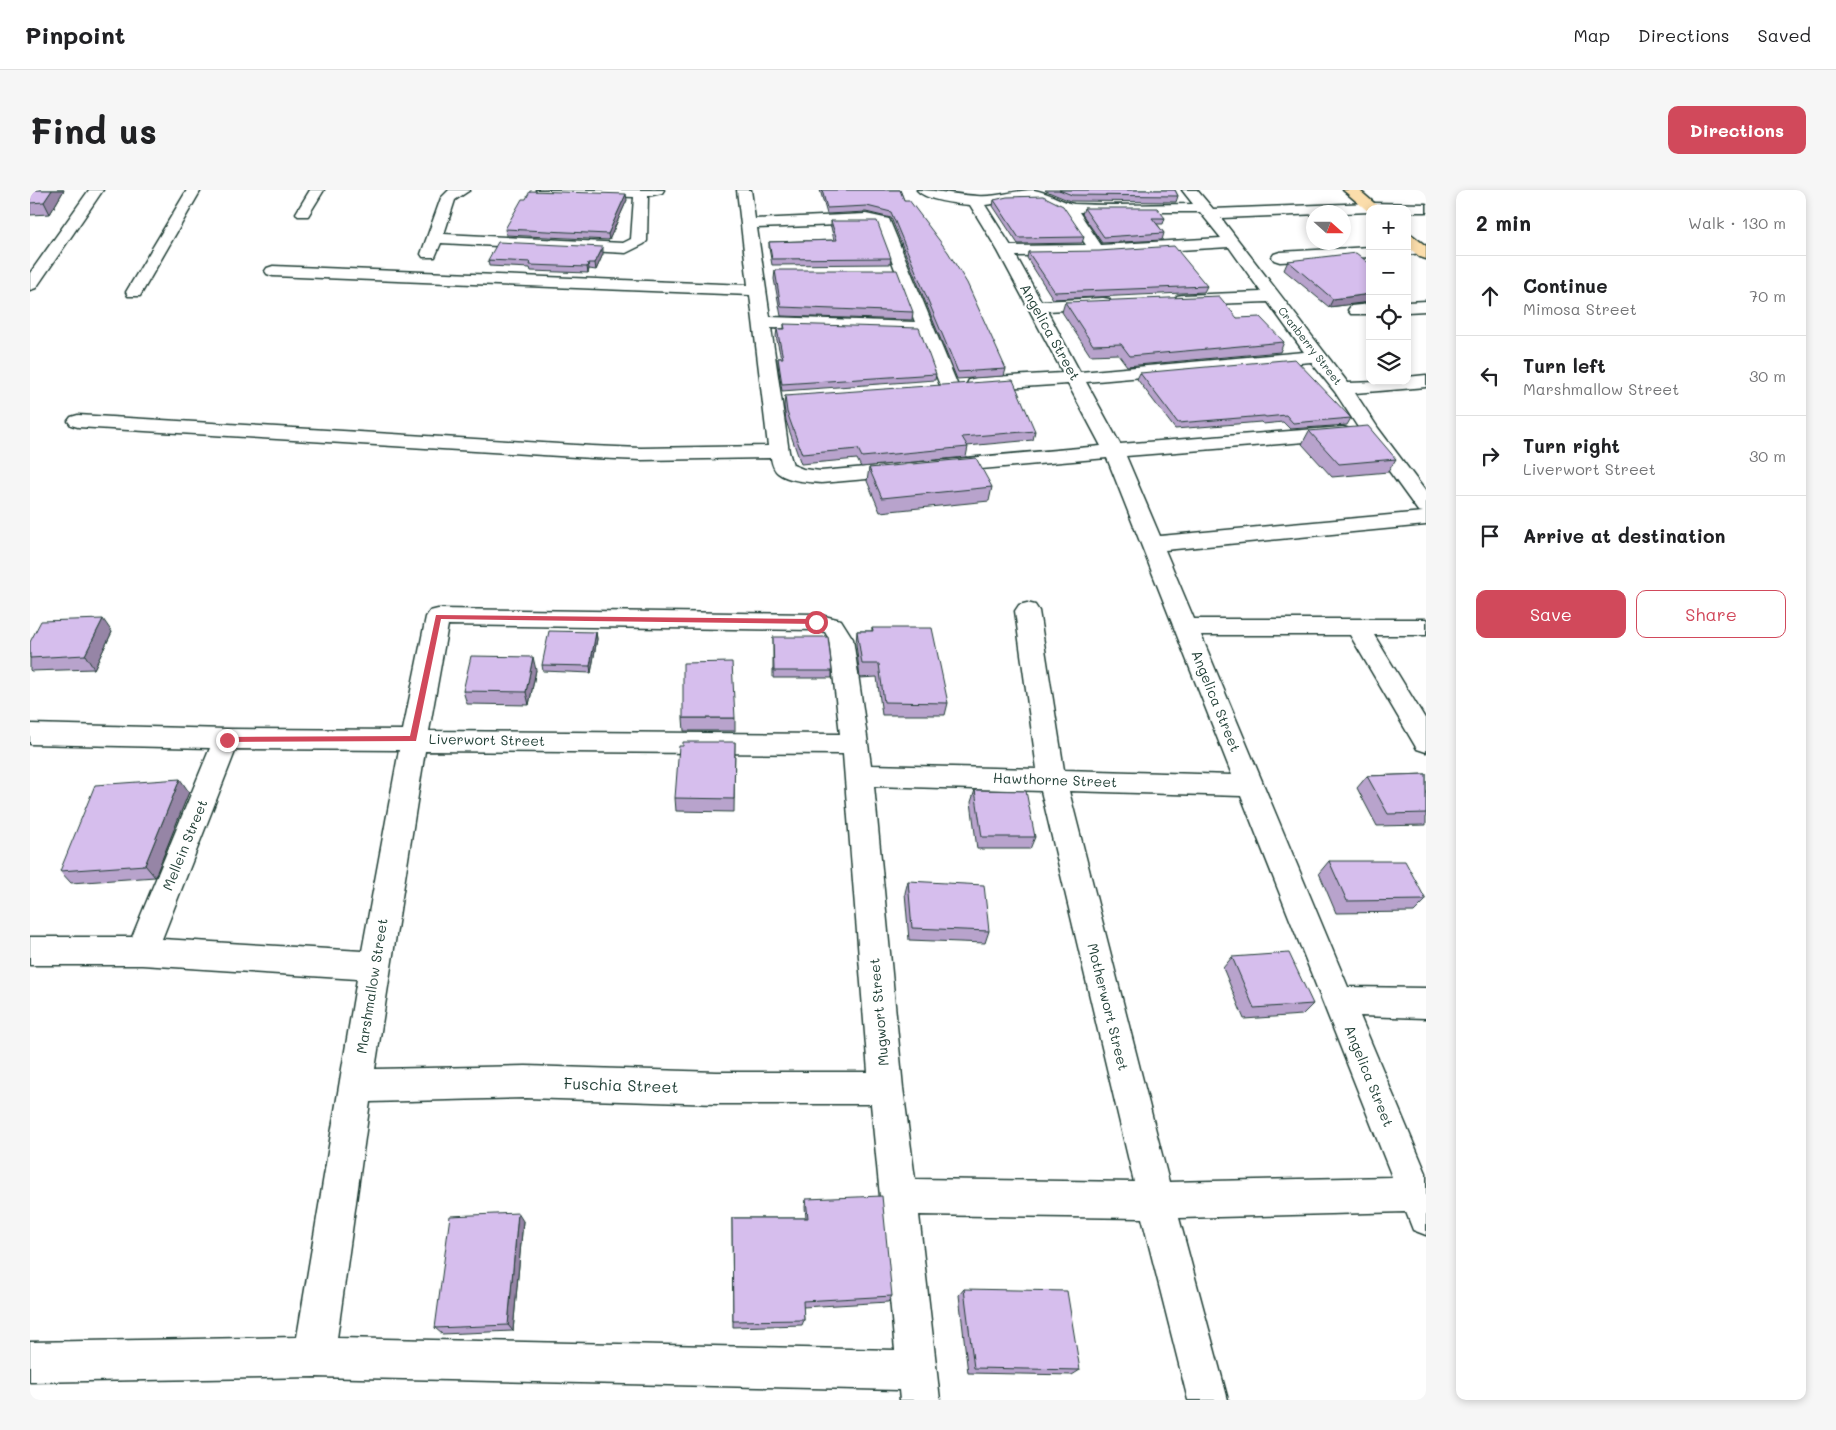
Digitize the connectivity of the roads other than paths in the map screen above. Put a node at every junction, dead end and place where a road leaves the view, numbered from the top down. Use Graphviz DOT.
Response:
graph roads {
  1 [pos="96,190"];
  2 [pos="194,190"];
  3 [pos="318,190"];
  4 [pos="463,190"];
  5 [pos="543,190"];
  6 [pos="657,190"];
  7 [pos="744,190"];
  8 [pos="924,190"];
  9 [pos="1189,190"];
  10 [pos="1350,190"];
  11 [pos="1022,191"];
  12 [pos="641,193"];
  13 [pos="974,200"];
  14 [pos="1369,205"];
  15 [pos="1068,208"];
  16 [pos="1366,208"];
  17 [pos="1411,208"];
  18 [pos="1426,208"];
  19 [pos="1207,211"];
  20 [pos="303,213"];
  21 [pos="748,224"];
  22 [pos="434,238"];
  23 [pos="1233,242"];
  24 [pos="1097,250"];
  25 [pos="1006,252"];
  26 [pos="1366,252"];
  27 [pos="1280,257"];
  28 [pos="273,271"];
  29 [pos="774,272"];
  30 [pos="421,277"];
  31 [pos="756,281"];
  32 [pos="30,286"];
  33 [pos="134,292"];
  34 [pos="1272,297"];
  35 [pos="1163,301"];
  36 [pos="1124,302"];
  37 [pos="1035,306"];
  38 [pos="1426,306"];
  39 [pos="1411,307"];
  40 [pos="762,322"];
  41 [pos="926,328"];
  42 [pos="1316,356"];
  43 [pos="1074,378"];
  44 [pos="1426,381"];
  45 [pos="950,386"];
  46 [pos="931,387"];
  47 [pos="1344,389"];
  48 [pos="78,421"];
  49 [pos="1370,431"];
  50 [pos="1114,451"];
  51 [pos="779,452"];
  52 [pos="1426,506"];
  53 [pos="1426,518"];
  54 [pos="1154,544"];
  55 [pos="1027,611"];
  56 [pos="438,616"];
  57 [pos="1185,627"];
  58 [pos="1357,627"];
  59 [pos="1426,627"];
  60 [pos="30,734"];
  61 [pos="413,739"];
  62 [pos="227,740"];
  63 [pos="1426,742"];
  64 [pos="854,744"];
  65 [pos="859,776"];
  66 [pos="1052,779"];
  67 [pos="1251,786"];
  68 [pos="30,951"];
  69 [pos="142,952"];
  70 [pos="374,966"];
  71 [pos="1339,1001"];
  72 [pos="1426,1002"];
  73 [pos="356,1086"];
  74 [pos="886,1088"];
  75 [pos="899,1197"];
  76 [pos="1156,1200"];
  77 [pos="1421,1206"];
  78 [pos="314,1358"];
  79 [pos="30,1362"];
  80 [pos="918,1385"];
  81 [pos="1208,1400"];
  1 -- 32 [label="street"];
  2 -- 33 [label="street"];
  3 -- 20 [label="street"];
  4 -- 22 [label="street"];
  5 -- 12 [label="street"];
  6 -- 12 [label="street"];
  7 -- 21 [label="street"];
  8 -- 13 [label="street"];
  9 -- 19 [label="street, Cranberry Street"];
  10 -- 14 [label="main road"];
  11 -- 13 [label="street"];
  11 -- 15 [label="street"];
  12 -- 22 [label="street"];
  13 -- 25 [label="street, Angelica Street"];
  15 -- 19 [label="street"];
  15 -- 24 [label="street"];
  16 -- 19 [label="street"];
  17 -- 18 [label="street"];
  19 -- 23 [label="street, Cranberry Street"];
  21 -- 31 [label="street"];
  21 -- 41 [label="street"];
  22 -- 30 [label="street"];
  23 -- 24 [label="street"];
  23 -- 34 [label="street, Cranberry Street"];
  24 -- 25 [label="street"];
  25 -- 37 [label="street, Angelica Street"];
  26 -- 27 [label="street"];
  28 -- 30 [label="street"];
  29 -- 31 [label="street"];
  30 -- 31 [label="street"];
  31 -- 40 [label="street"];
  34 -- 35 [label="street"];
  34 -- 42 [label="street, Cranberry Street"];
  36 -- 37 [label="street"];
  37 -- 43 [label="street, Angelica Street"];
  38 -- 39 [label="street"];
  40 -- 41 [label="street"];
  40 -- 51 [label="street"];
  41 -- 45 [label="street"];
  42 -- 43 [label="street"];
  42 -- 47 [label="street, Cranberry Street"];
  43 -- 45 [label="street"];
  43 -- 50 [label="street, Angelica Street"];
  44 -- 47 [label="street"];
  45 -- 46 [label="street"];
  47 -- 49 [label="street, Cranberry Street"];
  48 -- 51 [label="street"];
  49 -- 50 [label="street"];
  49 -- 52 [label="street, Cranberry Street"];
  50 -- 51 [label="street"];
  50 -- 54 [label="street, Angelica Street"];
  53 -- 54 [label="street"];
  54 -- 57 [label="street, Angelica Street"];
  55 -- 66 [label="street, Motherwort Street"];
  56 -- 61 [label="street, Marshmallow Street"];
  56 -- 64 [label="street, Mugwort Street"];
  57 -- 58 [label="street"];
  57 -- 67 [label="street, Angelica Street"];
  58 -- 59 [label="street"];
  58 -- 63 [label="street"];
  60 -- 62 [label="street, Liverwort Street"];
  61 -- 62 [label="street, Liverwort Street"];
  61 -- 64 [label="street, Liverwort Street"];
  61 -- 70 [label="street, Marshmallow Street"];
  62 -- 69 [label="street, Mellein Street"];
  64 -- 65 [label="street, Mugwort Street"];
  65 -- 66 [label="street, Hawthorne Street"];
  65 -- 74 [label="street, Mugwort Street"];
  66 -- 67 [label="street, Hawthorne Street"];
  66 -- 76 [label="street, Motherwort Street"];
  67 -- 71 [label="street, Angelica Street"];
  68 -- 69 [label="street"];
  69 -- 70 [label="street"];
  70 -- 73 [label="street, Marshmallow Street"];
  71 -- 72 [label="street"];
  71 -- 77 [label="street, Angelica Street"];
  73 -- 74 [label="street, Fuschia Street"];
  73 -- 78 [label="street, Marshmallow Street"];
  74 -- 75 [label="street, Mugwort Street"];
  75 -- 76 [label="street"];
  75 -- 80 [label="street, Mugwort Street"];
  76 -- 77 [label="street"];
  76 -- 81 [label="street, Motherwort Street"];
  78 -- 79 [label="street"];
  78 -- 80 [label="street"];
}
